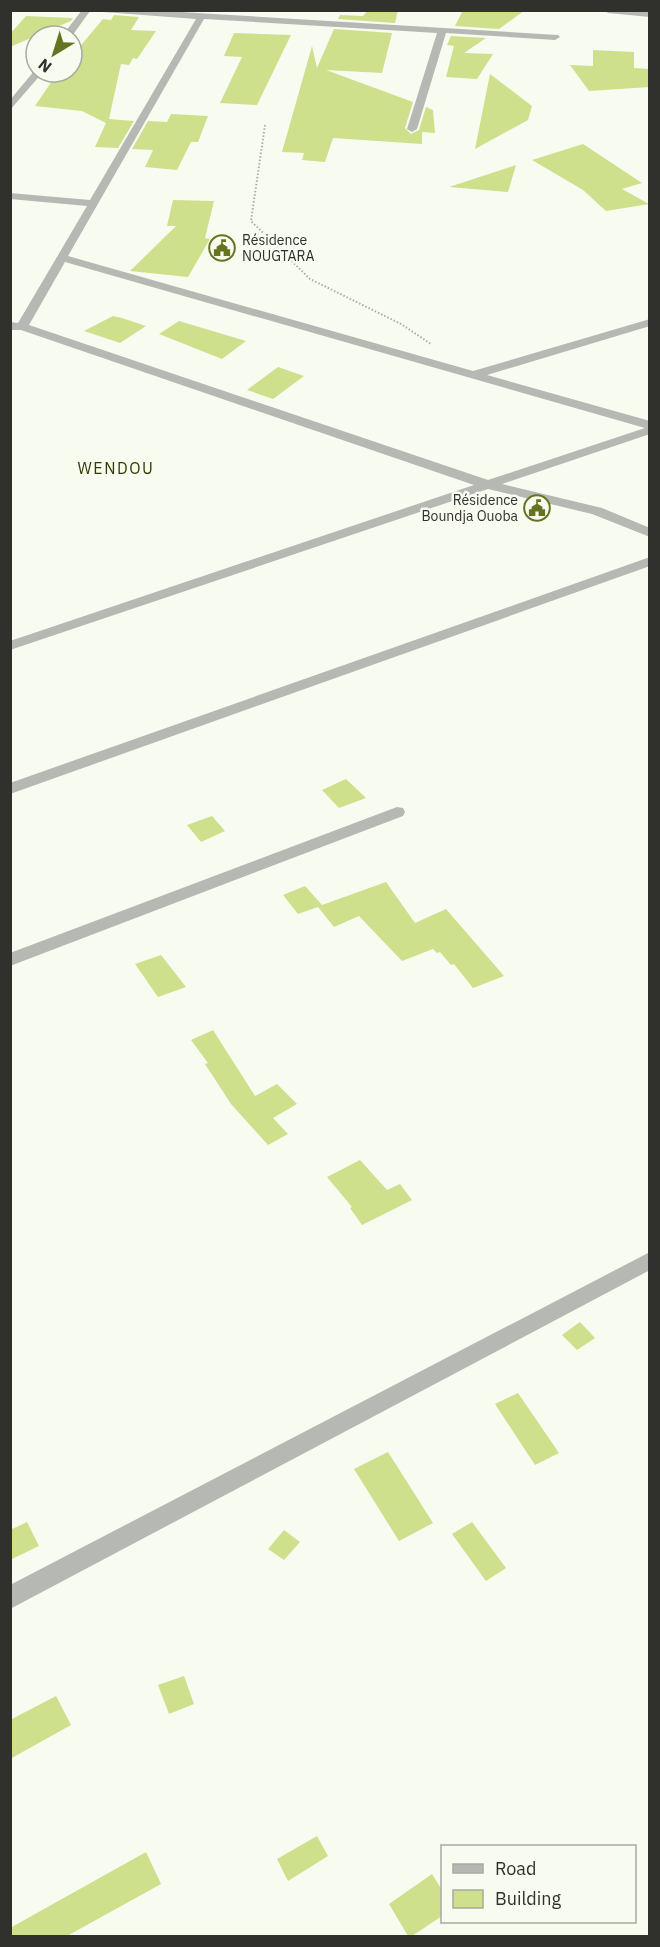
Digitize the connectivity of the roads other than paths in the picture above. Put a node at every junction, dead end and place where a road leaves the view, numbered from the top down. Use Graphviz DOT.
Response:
graph roads {
  1 [pos="87,10"];
  2 [pos="94,10"];
  3 [pos="608,10"];
  4 [pos="650,14"];
  5 [pos="201,17"];
  6 [pos="76,24"];
  7 [pos="442,31"];
  8 [pos="555,37"];
  9 [pos="28,84"];
  10 [pos="10,106"];
  11 [pos="412,129"];
  12 [pos="10,196"];
  13 [pos="93,203"];
  14 [pos="62,258"];
  15 [pos="650,321"];
  16 [pos="16,326"];
  17 [pos="476,375"];
  18 [pos="650,425"];
  19 [pos="650,430"];
  20 [pos="488,485"];
  21 [pos="650,533"];
  22 [pos="650,561"];
  23 [pos="10,646"];
  24 [pos="10,789"];
  25 [pos="397,812"];
  26 [pos="10,960"];
  27 [pos="650,1260"];
  28 [pos="10,1598"];
  1 -- 6 [label="street"];
  2 -- 5 [label="street"];
  3 -- 4 [label="street"];
  5 -- 7 [label="street"];
  5 -- 13 [label="street"];
  7 -- 8 [label="street"];
  7 -- 11 [label="street"];
  9 -- 10 [label="street"];
  12 -- 13 [label="street"];
  13 -- 14 [label="street"];
  14 -- 16 [label="street"];
  14 -- 17 [label="street"];
  15 -- 17 [label="street"];
  16 -- 20 [label="street"];
  17 -- 18 [label="street"];
  19 -- 20 [label="street"];
  20 -- 21 [label="street"];
  20 -- 23 [label="street"];
  22 -- 24 [label="street"];
  25 -- 26 [label="street"];
  27 -- 28 [label="street"];
}
